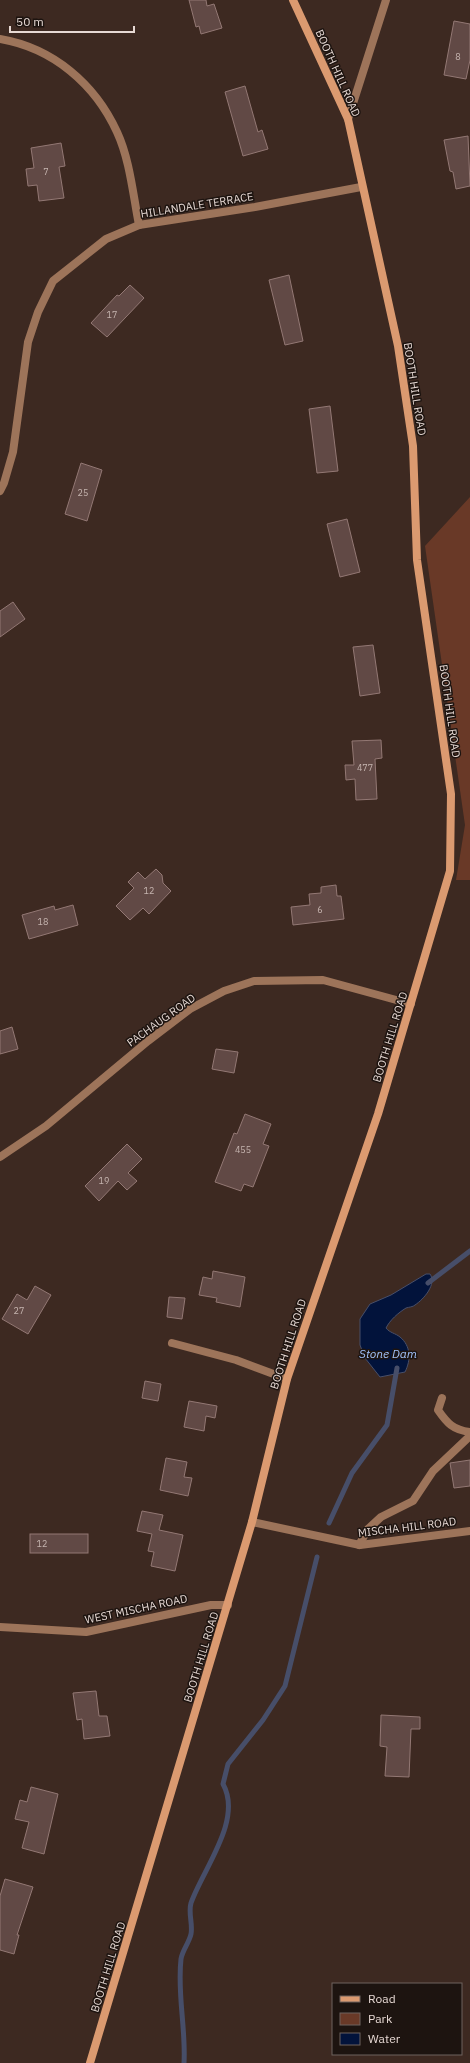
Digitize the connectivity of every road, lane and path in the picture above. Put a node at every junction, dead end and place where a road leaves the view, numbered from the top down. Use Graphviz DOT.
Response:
graph roads {
  1 [pos="293,0"];
  2 [pos="386,0"];
  3 [pos="0,39"];
  4 [pos="348,119"];
  5 [pos="361,187"];
  6 [pos="139,225"];
  7 [pos="0,491"];
  8 [pos="411,1004"];
  9 [pos="0,1157"];
  10 [pos="172,1343"];
  11 [pos="287,1379"];
  12 [pos="442,1398"];
  13 [pos="470,1432"];
  14 [pos="470,1436"];
  15 [pos="252,1522"];
  16 [pos="470,1531"];
  17 [pos="359,1545"];
  18 [pos="228,1605"];
  19 [pos="0,1627"];
  20 [pos="90,2063"];
  1 -- 4 [label="street, BOOTH HILL ROAD"];
  2 -- 4 [label="street"];
  3 -- 6 [label="street"];
  4 -- 5 [label="street, BOOTH HILL ROAD"];
  5 -- 6 [label="street, HILLANDALE TERRACE"];
  5 -- 8 [label="street, BOOTH HILL ROAD"];
  6 -- 7 [label="street, HILLANDALE TERRACE"];
  8 -- 9 [label="street, PACHAUG ROAD"];
  8 -- 11 [label="street, BOOTH HILL ROAD"];
  10 -- 11 [label="street"];
  11 -- 15 [label="street, BOOTH HILL ROAD"];
  12 -- 13 [label="street"];
  14 -- 17 [label="street"];
  15 -- 17 [label="street, MISCHA HILL ROAD"];
  15 -- 18 [label="street, BOOTH HILL ROAD"];
  16 -- 17 [label="street, MISCHA HILL ROAD"];
  18 -- 19 [label="street, WEST MISCHA ROAD"];
  18 -- 20 [label="street, BOOTH HILL ROAD"];
}
